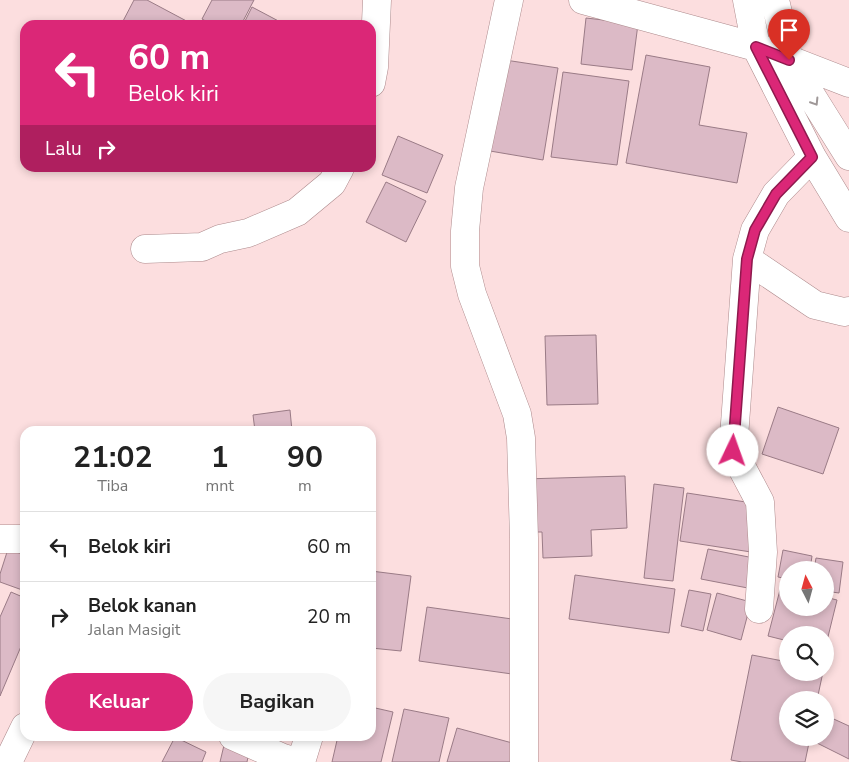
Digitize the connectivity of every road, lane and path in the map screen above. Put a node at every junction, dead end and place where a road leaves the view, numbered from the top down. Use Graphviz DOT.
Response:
graph roads {
  1 [pos="377,0"];
  2 [pos="509,0"];
  3 [pos="583,0"];
  4 [pos="747,0"];
  5 [pos="775,0"];
  6 [pos="376,22"];
  7 [pos="756,47"];
  8 [pos="789,60"];
  9 [pos="849,82"];
  10 [pos="849,156"];
  11 [pos="812,157"];
  12 [pos="338,172"];
  13 [pos="849,218"];
  14 [pos="145,249"];
  15 [pos="747,259"];
  16 [pos="849,311"];
  17 [pos="0,539"];
  18 [pos="20,539"];
  19 [pos="759,609"];
  20 [pos="20,737"];
  21 [pos="244,741"];
  22 [pos="307,741"];
  23 [pos="8,762"];
  24 [pos="299,762"];
  25 [pos="524,762"];
  1 -- 6 [label="street"];
  2 -- 25 [label="street"];
  3 -- 7 [label="street"];
  4 -- 7 [label="street"];
  5 -- 8 [label="street"];
  7 -- 8 [label="street"];
  7 -- 11 [label="street"];
  8 -- 9 [label="street"];
  8 -- 10 [label="street, one-way"];
  11 -- 13 [label="street"];
  11 -- 15 [label="street"];
  12 -- 14 [label="street"];
  15 -- 16 [label="street"];
  15 -- 19 [label="street"];
  17 -- 18 [label="street"];
  20 -- 23 [label="street"];
  21 -- 24 [label="street"];
  22 -- 24 [label="street"];
}
